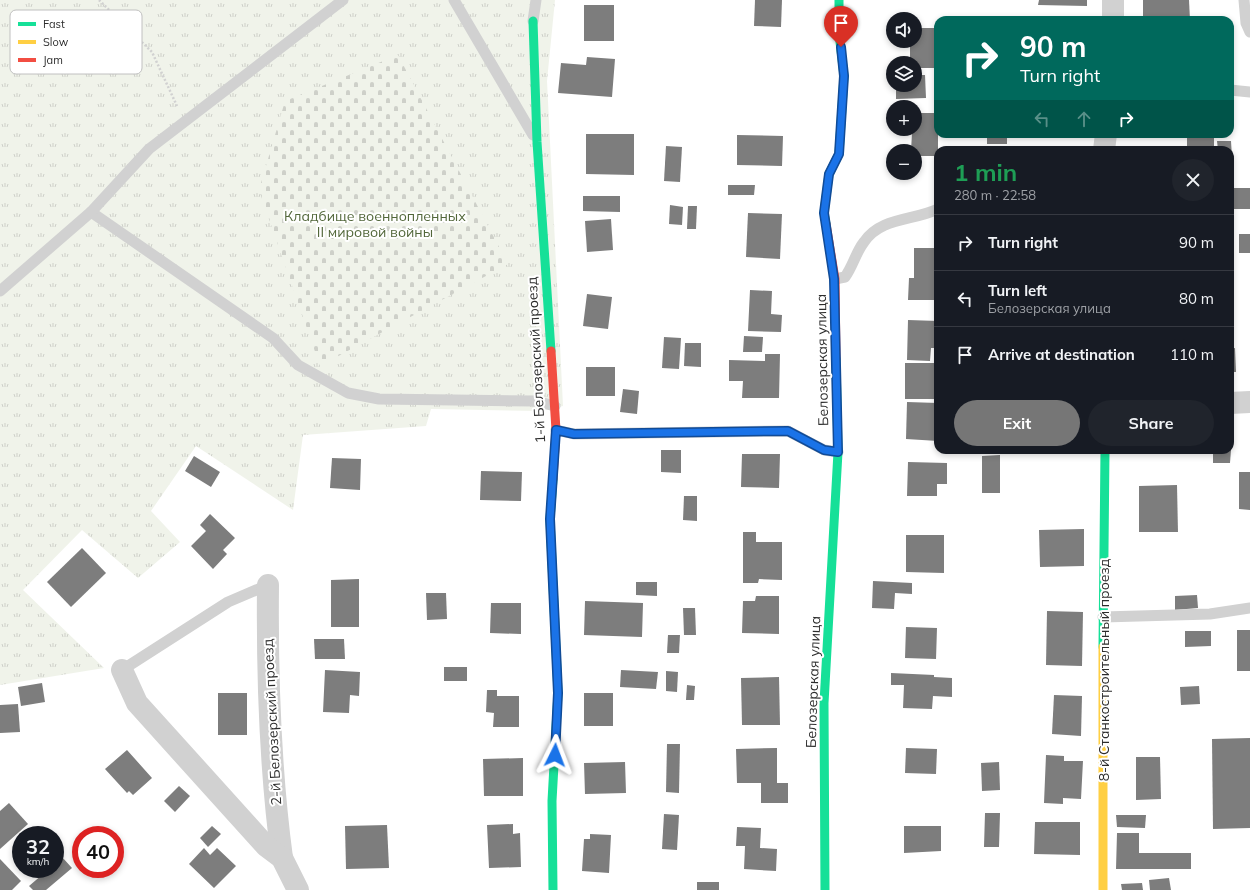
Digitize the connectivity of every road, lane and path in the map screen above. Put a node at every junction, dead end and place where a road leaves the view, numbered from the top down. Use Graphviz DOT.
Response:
graph roads {
  1 [pos="99,0"];
  2 [pos="343,0"];
  3 [pos="454,0"];
  4 [pos="536,0"];
  5 [pos="839,0"];
  6 [pos="1113,0"];
  7 [pos="1244,0"];
  8 [pos="109,10"];
  9 [pos="1113,16"];
  10 [pos="533,21"];
  11 [pos="1250,32"];
  12 [pos="142,42"];
  13 [pos="1234,90"];
  14 [pos="1250,92"];
  15 [pos="184,121"];
  16 [pos="537,142"];
  17 [pos="934,211"];
  18 [pos="92,212"];
  19 [pos="834,279"];
  20 [pos="0,291"];
  21 [pos="1250,402"];
  22 [pos="1234,403"];
  23 [pos="555,406"];
  24 [pos="556,430"];
  25 [pos="838,452"];
  26 [pos="1105,454"];
  27 [pos="268,585"];
  28 [pos="1250,608"];
  29 [pos="1103,617"];
  30 [pos="122,670"];
  31 [pos="282,858"];
  32 [pos="298,890"];
  33 [pos="553,890"];
  34 [pos="825,890"];
  35 [pos="1103,890"];
  1 -- 8 [label="path"];
  2 -- 15 [label="lane"];
  3 -- 16 [label="lane"];
  4 -- 10 [label="lane"];
  5 -- 19 [label="street, Белозерская улица"];
  6 -- 9 [label="street"];
  7 -- 11 [label="lane"];
  10 -- 16 [label="street, 1-й Белозерский проезд"];
  12 -- 15 [label="path"];
  13 -- 14 [label="lane"];
  15 -- 18 [label="lane"];
  16 -- 23 [label="street, 1-й Белозерский проезд"];
  17 -- 19 [label="lane"];
  18 -- 20 [label="lane"];
  18 -- 23 [label="lane"];
  19 -- 25 [label="street, Белозерская улица"];
  21 -- 22 [label="street"];
  23 -- 24 [label="street, 1-й Белозерский проезд"];
  24 -- 25 [label="lane"];
  24 -- 33 [label="street, 1-й Белозерский проезд"];
  25 -- 34 [label="street, Белозерская улица"];
  26 -- 29 [label="street, 8-й Станкостроительный проезд"];
  27 -- 30 [label="lane"];
  27 -- 31 [label="street, 2-й Белозерский проезд"];
  28 -- 29 [label="lane"];
  29 -- 35 [label="street, 8-й Станкостроительный проезд"];
  30 -- 31 [label="street, 2-й Белозерский проезд"];
  31 -- 32 [label="street, 2-й Белозерский проезд"];
}
